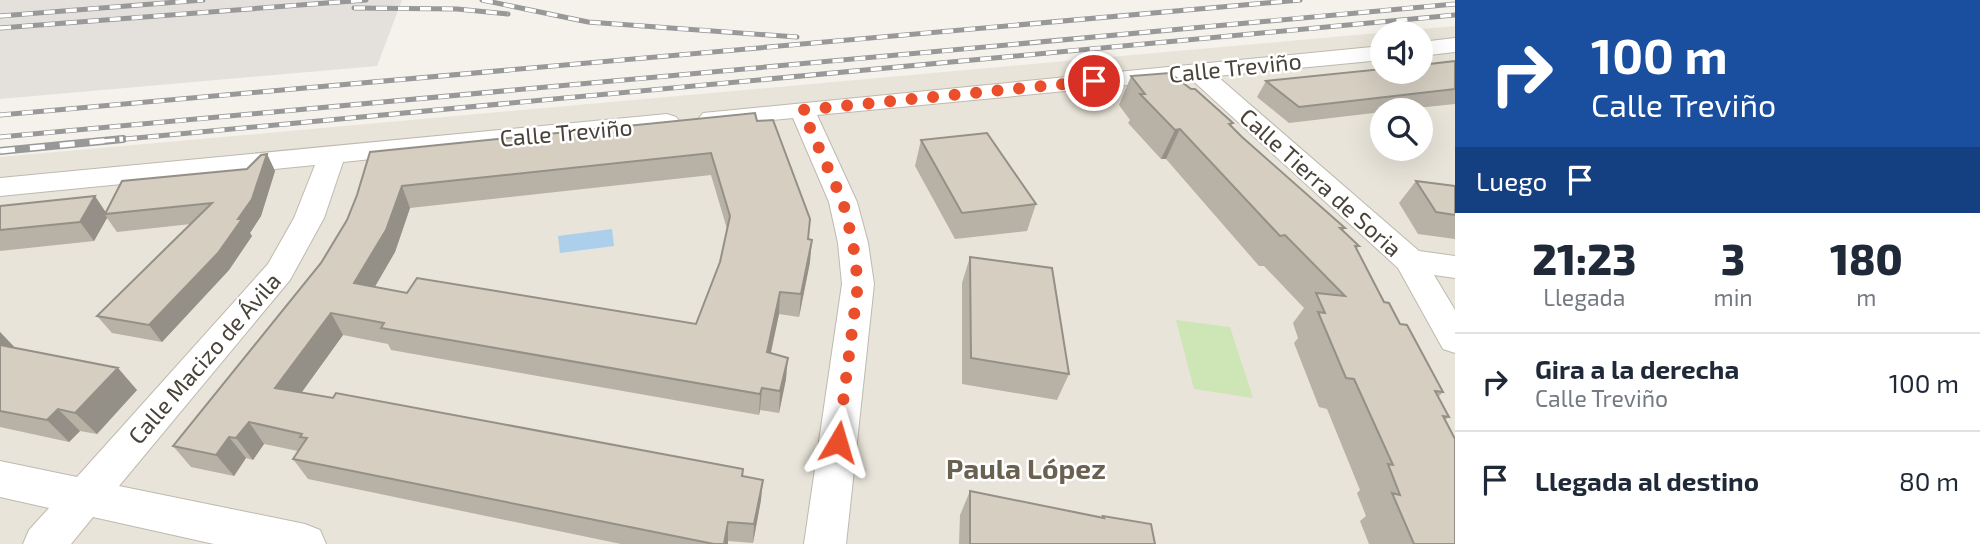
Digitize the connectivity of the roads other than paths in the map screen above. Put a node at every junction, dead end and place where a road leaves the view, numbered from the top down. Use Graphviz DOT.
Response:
graph roads {
  1 [pos="1455,46"];
  2 [pos="1433,48"];
  3 [pos="1370,54"];
  4 [pos="1197,71"];
  5 [pos="802,110"];
  6 [pos="332,154"];
  7 [pos="0,187"];
  8 [pos="1410,261"];
  9 [pos="1455,267"];
  10 [pos="1455,340"];
  11 [pos="0,479"];
  12 [pos="84,498"];
  13 [pos="44,544"];
  14 [pos="305,544"];
  15 [pos="825,544"];
  1 -- 2 [label="street"];
  3 -- 4 [label="street, Calle Treviño"];
  4 -- 5 [label="street, Calle Treviño"];
  4 -- 8 [label="street, Calle Tierra de Soria"];
  5 -- 6 [label="street, Calle Treviño"];
  5 -- 15 [label="street"];
  6 -- 7 [label="street, Calle Treviño"];
  6 -- 12 [label="street, Calle Macizo de Ávila"];
  8 -- 9 [label="street"];
  8 -- 10 [label="street, Calle Tierra de Soria"];
  11 -- 12 [label="street"];
  12 -- 13 [label="street, Calle Macizo de Ávila"];
  12 -- 14 [label="street"];
}
